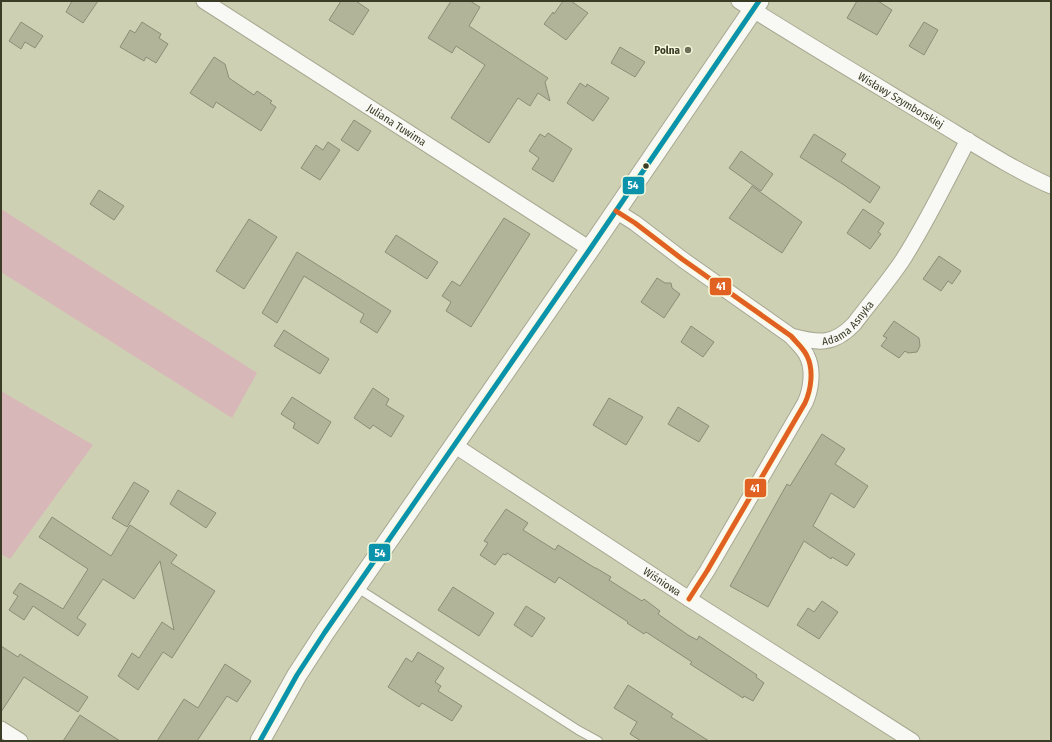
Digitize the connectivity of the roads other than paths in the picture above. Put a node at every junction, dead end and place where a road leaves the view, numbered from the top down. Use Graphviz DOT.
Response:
graph roads {
  1 [pos="204,1"];
  2 [pos="750,4"];
  3 [pos="968,140"];
  4 [pos="1051,186"];
  5 [pos="616,211"];
  6 [pos="590,249"];
  7 [pos="792,336"];
  8 [pos="454,445"];
  9 [pos="355,587"];
  10 [pos="689,599"];
  11 [pos="1,729"];
  12 [pos="20,741"];
  13 [pos="260,741"];
  14 [pos="598,741"];
  15 [pos="912,741"];
  1 -- 6 [label="street, Juliana Tuwima"];
  2 -- 3 [label="street, Wisławy Szymborskiej"];
  2 -- 5 [label="street"];
  3 -- 4 [label="street, Wisławy Szymborskiej"];
  3 -- 7 [label="street, Adama Asnyka"];
  5 -- 6 [label="street"];
  5 -- 7 [label="street"];
  6 -- 8 [label="street"];
  7 -- 10 [label="street"];
  8 -- 9 [label="street"];
  8 -- 10 [label="street, Wiśniowa"];
  9 -- 13 [label="street"];
  9 -- 14 [label="lane"];
  10 -- 15 [label="street, Wiśniowa"];
  11 -- 12 [label="street"];
}
